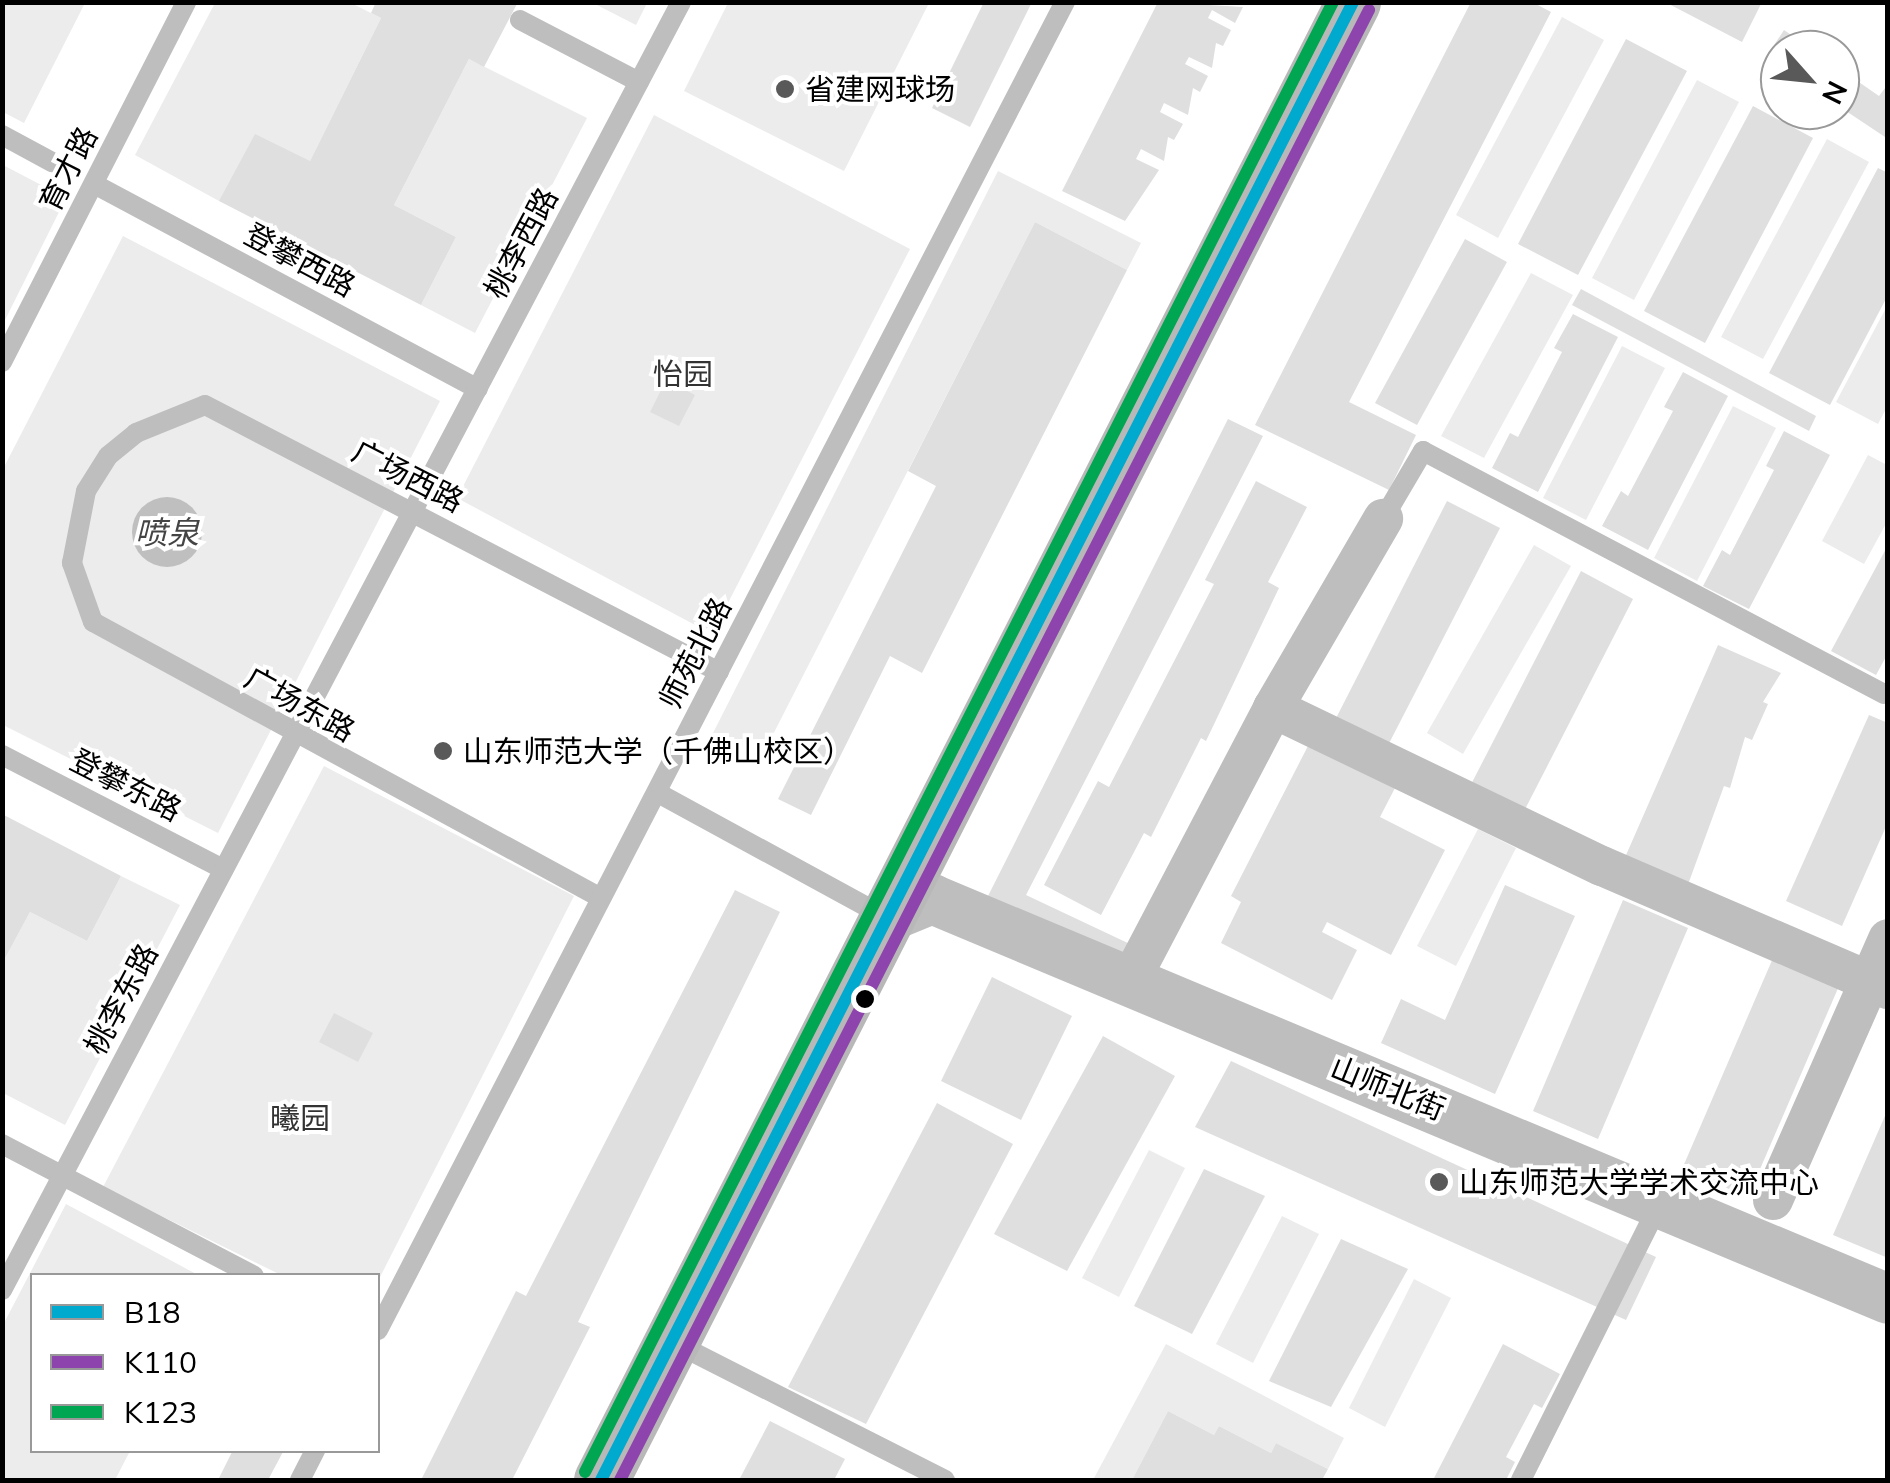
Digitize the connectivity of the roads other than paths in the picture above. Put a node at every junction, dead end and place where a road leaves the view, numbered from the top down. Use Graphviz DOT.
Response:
graph roads {
  1 [pos="186,2"];
  2 [pos="681,2"];
  3 [pos="1065,2"];
  4 [pos="1353,2"];
  5 [pos="520,20"];
  6 [pos="639,82"];
  7 [pos="2,136"];
  8 [pos="52,162"];
  9 [pos="94,184"];
  10 [pos="2,362"];
  11 [pos="478,390"];
  12 [pos="86,491"];
  13 [pos="416,513"];
  14 [pos="1382,518"];
  15 [pos="719,672"];
  16 [pos="1884,694"];
  17 [pos="1273,708"];
  18 [pos="296,737"];
  19 [pos="2,754"];
  20 [pos="658,794"];
  21 [pos="223,868"];
  22 [pos="601,898"];
  23 [pos="886,918"];
  24 [pos="1888,939"];
  25 [pos="1131,979"];
  26 [pos="1878,985"];
  27 [pos="2,1144"];
  28 [pos="63,1175"];
  29 [pos="1773,1200"];
  30 [pos="1660,1203"];
  31 [pos="248,1273"];
  32 [pos="2,1290"];
  33 [pos="1888,1299"];
  34 [pos="380,1326"];
  35 [pos="671,1341"];
  36 [pos="314,1453"];
  37 [pos="300,1480"];
  38 [pos="601,1480"];
  39 [pos="945,1480"];
  40 [pos="1521,1480"];
  1 -- 9 [label="lane, 育才路"];
  2 -- 6 [label="lane, 桃李西路"];
  3 -- 15 [label="lane, 师苑北路"];
  4 -- 23 [label="main road"];
  5 -- 6 [label="lane"];
  6 -- 11 [label="lane, 桃李西路"];
  7 -- 8 [label="lane"];
  9 -- 10 [label="lane, 育才路"];
  9 -- 11 [label="lane, 登攀西路"];
  11 -- 13 [label="lane, 桃李西路"];
  12 -- 13 [label="lane, 广场西路"];
  12 -- 18 [label="lane, 广场东路"];
  13 -- 15 [label="lane, 广场西路"];
  13 -- 18 [label="lane, 桃李西路"];
  14 -- 16 [label="lane"];
  14 -- 17 [label="street"];
  15 -- 20 [label="lane, 师苑北路"];
  17 -- 25 [label="street"];
  17 -- 26 [label="street"];
  18 -- 21 [label="lane, 桃李东路"];
  18 -- 22 [label="lane, 广场东路"];
  19 -- 21 [label="lane, 登攀东路"];
  20 -- 22 [label="lane, 师苑北路"];
  20 -- 23 [label="lane"];
  21 -- 28 [label="lane, 桃李东路"];
  22 -- 34 [label="lane, 师苑北路"];
  23 -- 25 [label="street, 山师北街"];
  23 -- 35 [label="main road"];
  24 -- 26 [label="street"];
  25 -- 30 [label="street, 山师北街"];
  26 -- 29 [label="street"];
  27 -- 28 [label="lane"];
  28 -- 31 [label="lane"];
  28 -- 32 [label="lane, 桃李东路"];
  30 -- 33 [label="street, 山师北街"];
  30 -- 40 [label="lane"];
  35 -- 38 [label="main road"];
  35 -- 39 [label="lane"];
  36 -- 37 [label="lane"];
}
